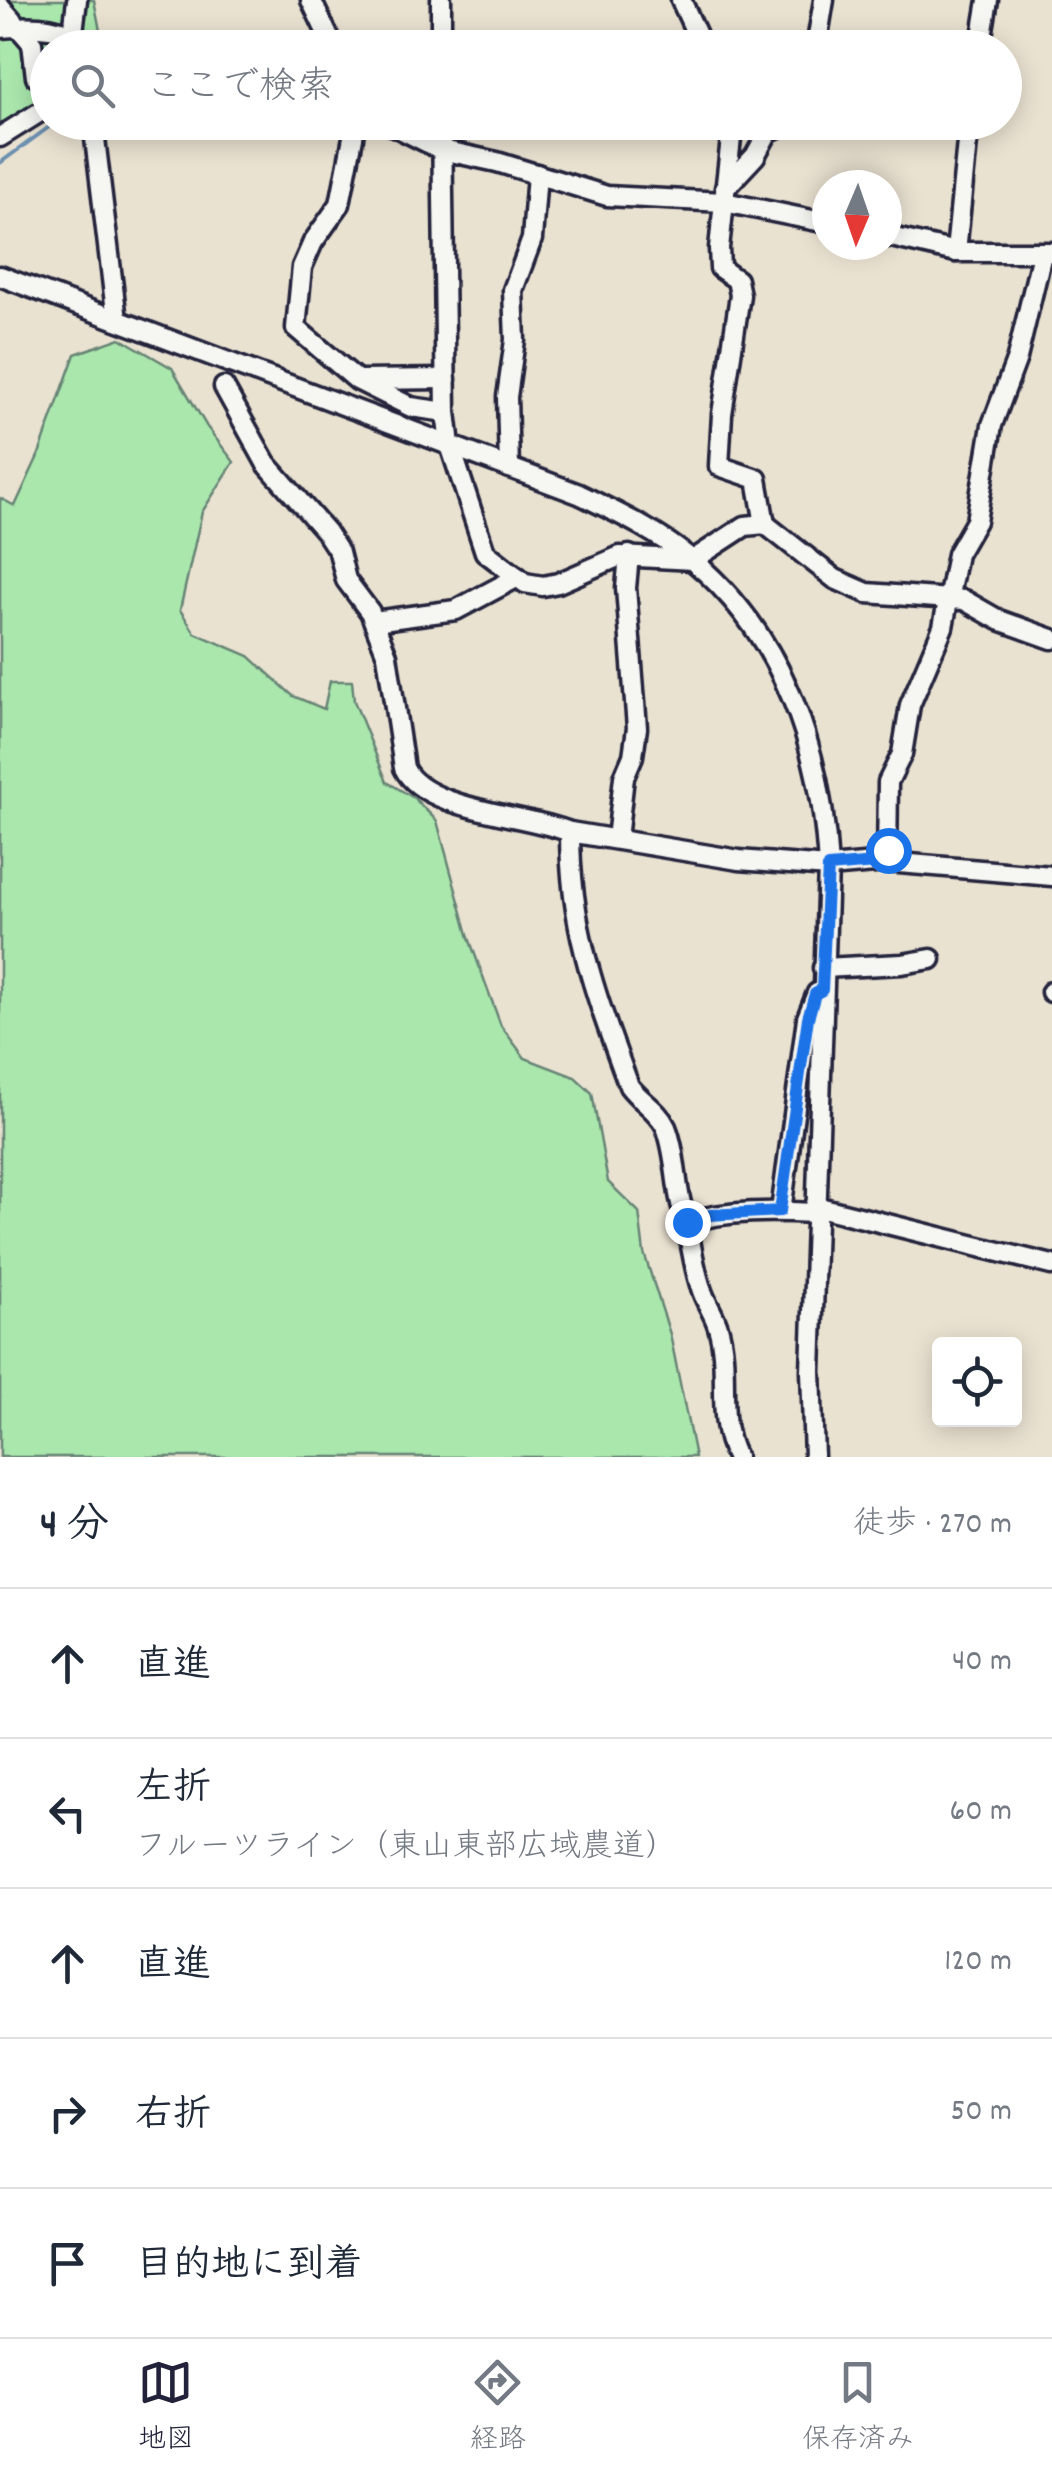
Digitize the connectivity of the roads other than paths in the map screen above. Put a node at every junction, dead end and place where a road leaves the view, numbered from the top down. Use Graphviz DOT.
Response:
graph roads {
  1 [pos="77,0"];
  2 [pos="310,0"];
  3 [pos="441,0"];
  4 [pos="681,0"];
  5 [pos="824,0"];
  6 [pos="988,0"];
  7 [pos="0,6"];
  8 [pos="9,27"];
  9 [pos="47,30"];
  10 [pos="73,30"];
  11 [pos="325,30"];
  12 [pos="441,30"];
  13 [pos="695,30"];
  14 [pos="819,30"];
  15 [pos="983,30"];
  16 [pos="30,42"];
  17 [pos="30,119"];
  18 [pos="0,137"];
  19 [pos="94,140"];
  20 [pos="352,140"];
  21 [pos="422,140"];
  22 [pos="442,140"];
  23 [pos="731,140"];
  24 [pos="763,140"];
  25 [pos="968,140"];
  26 [pos="442,150"];
  27 [pos="537,174"];
  28 [pos="725,195"];
  29 [pos="812,219"];
  30 [pos="902,239"];
  31 [pos="956,252"];
  32 [pos="1047,253"];
  33 [pos="0,276"];
  34 [pos="117,320"];
  35 [pos="446,379"];
  36 [pos="357,380"];
  37 [pos="224,387"];
  38 [pos="446,412"];
  39 [pos="450,445"];
  40 [pos="509,468"];
  41 [pos="765,524"];
  42 [pos="629,555"];
  43 [pos="692,560"];
  44 [pos="522,580"];
  45 [pos="951,598"];
  46 [pos="374,621"];
  47 [pos="1052,639"];
  48 [pos="570,832"];
  49 [pos="617,840"];
  50 [pos="887,862"];
  51 [pos="828,867"];
  52 [pos="1052,876"];
  53 [pos="931,958"];
  54 [pos="823,968"];
  55 [pos="822,990"];
  56 [pos="815,1210"];
  57 [pos="780,1211"];
  58 [pos="687,1222"];
  59 [pos="1052,1265"];
  60 [pos="736,1457"];
  61 [pos="814,1457"];
  1 -- 10 [label="street"];
  2 -- 11 [label="street"];
  3 -- 12 [label="street"];
  4 -- 13 [label="street"];
  5 -- 14 [label="street"];
  6 -- 15 [label="street"];
  7 -- 8 [label="street"];
  8 -- 9 [label="street"];
  8 -- 16 [label="street"];
  17 -- 18 [label="street"];
  19 -- 34 [label="street"];
  20 -- 36 [label="street"];
  21 -- 26 [label="street"];
  22 -- 26 [label="street"];
  23 -- 28 [label="street"];
  24 -- 28 [label="street"];
  25 -- 31 [label="street"];
  26 -- 27 [label="street"];
  26 -- 35 [label="street"];
  27 -- 28 [label="street"];
  27 -- 40 [label="street"];
  28 -- 29 [label="street"];
  28 -- 41 [label="street"];
  30 -- 31 [label="street"];
  31 -- 32 [label="street"];
  32 -- 45 [label="street"];
  33 -- 34 [label="street"];
  34 -- 39 [label="street"];
  35 -- 36 [label="street"];
  35 -- 38 [label="street"];
  36 -- 38 [label="street"];
  37 -- 46 [label="street"];
  38 -- 39 [label="street"];
  39 -- 40 [label="street"];
  39 -- 44 [label="street"];
  40 -- 43 [label="street"];
  41 -- 43 [label="street"];
  41 -- 45 [label="street"];
  42 -- 43 [label="street"];
  42 -- 44 [label="street"];
  42 -- 49 [label="street"];
  43 -- 51 [label="street"];
  44 -- 46 [label="street"];
  45 -- 47 [label="street"];
  45 -- 50 [label="street"];
  46 -- 48 [label="street"];
  48 -- 49 [label="street"];
  48 -- 58 [label="street"];
  49 -- 51 [label="street"];
  50 -- 51 [label="street"];
  50 -- 52 [label="street"];
  51 -- 54 [label="street"];
  53 -- 54 [label="street"];
  54 -- 55 [label="street"];
  55 -- 56 [label="street"];
  55 -- 57 [label="street"];
  56 -- 57 [label="street"];
  56 -- 59 [label="street"];
  56 -- 61 [label="street"];
  57 -- 58 [label="street"];
  58 -- 60 [label="street"];
}
